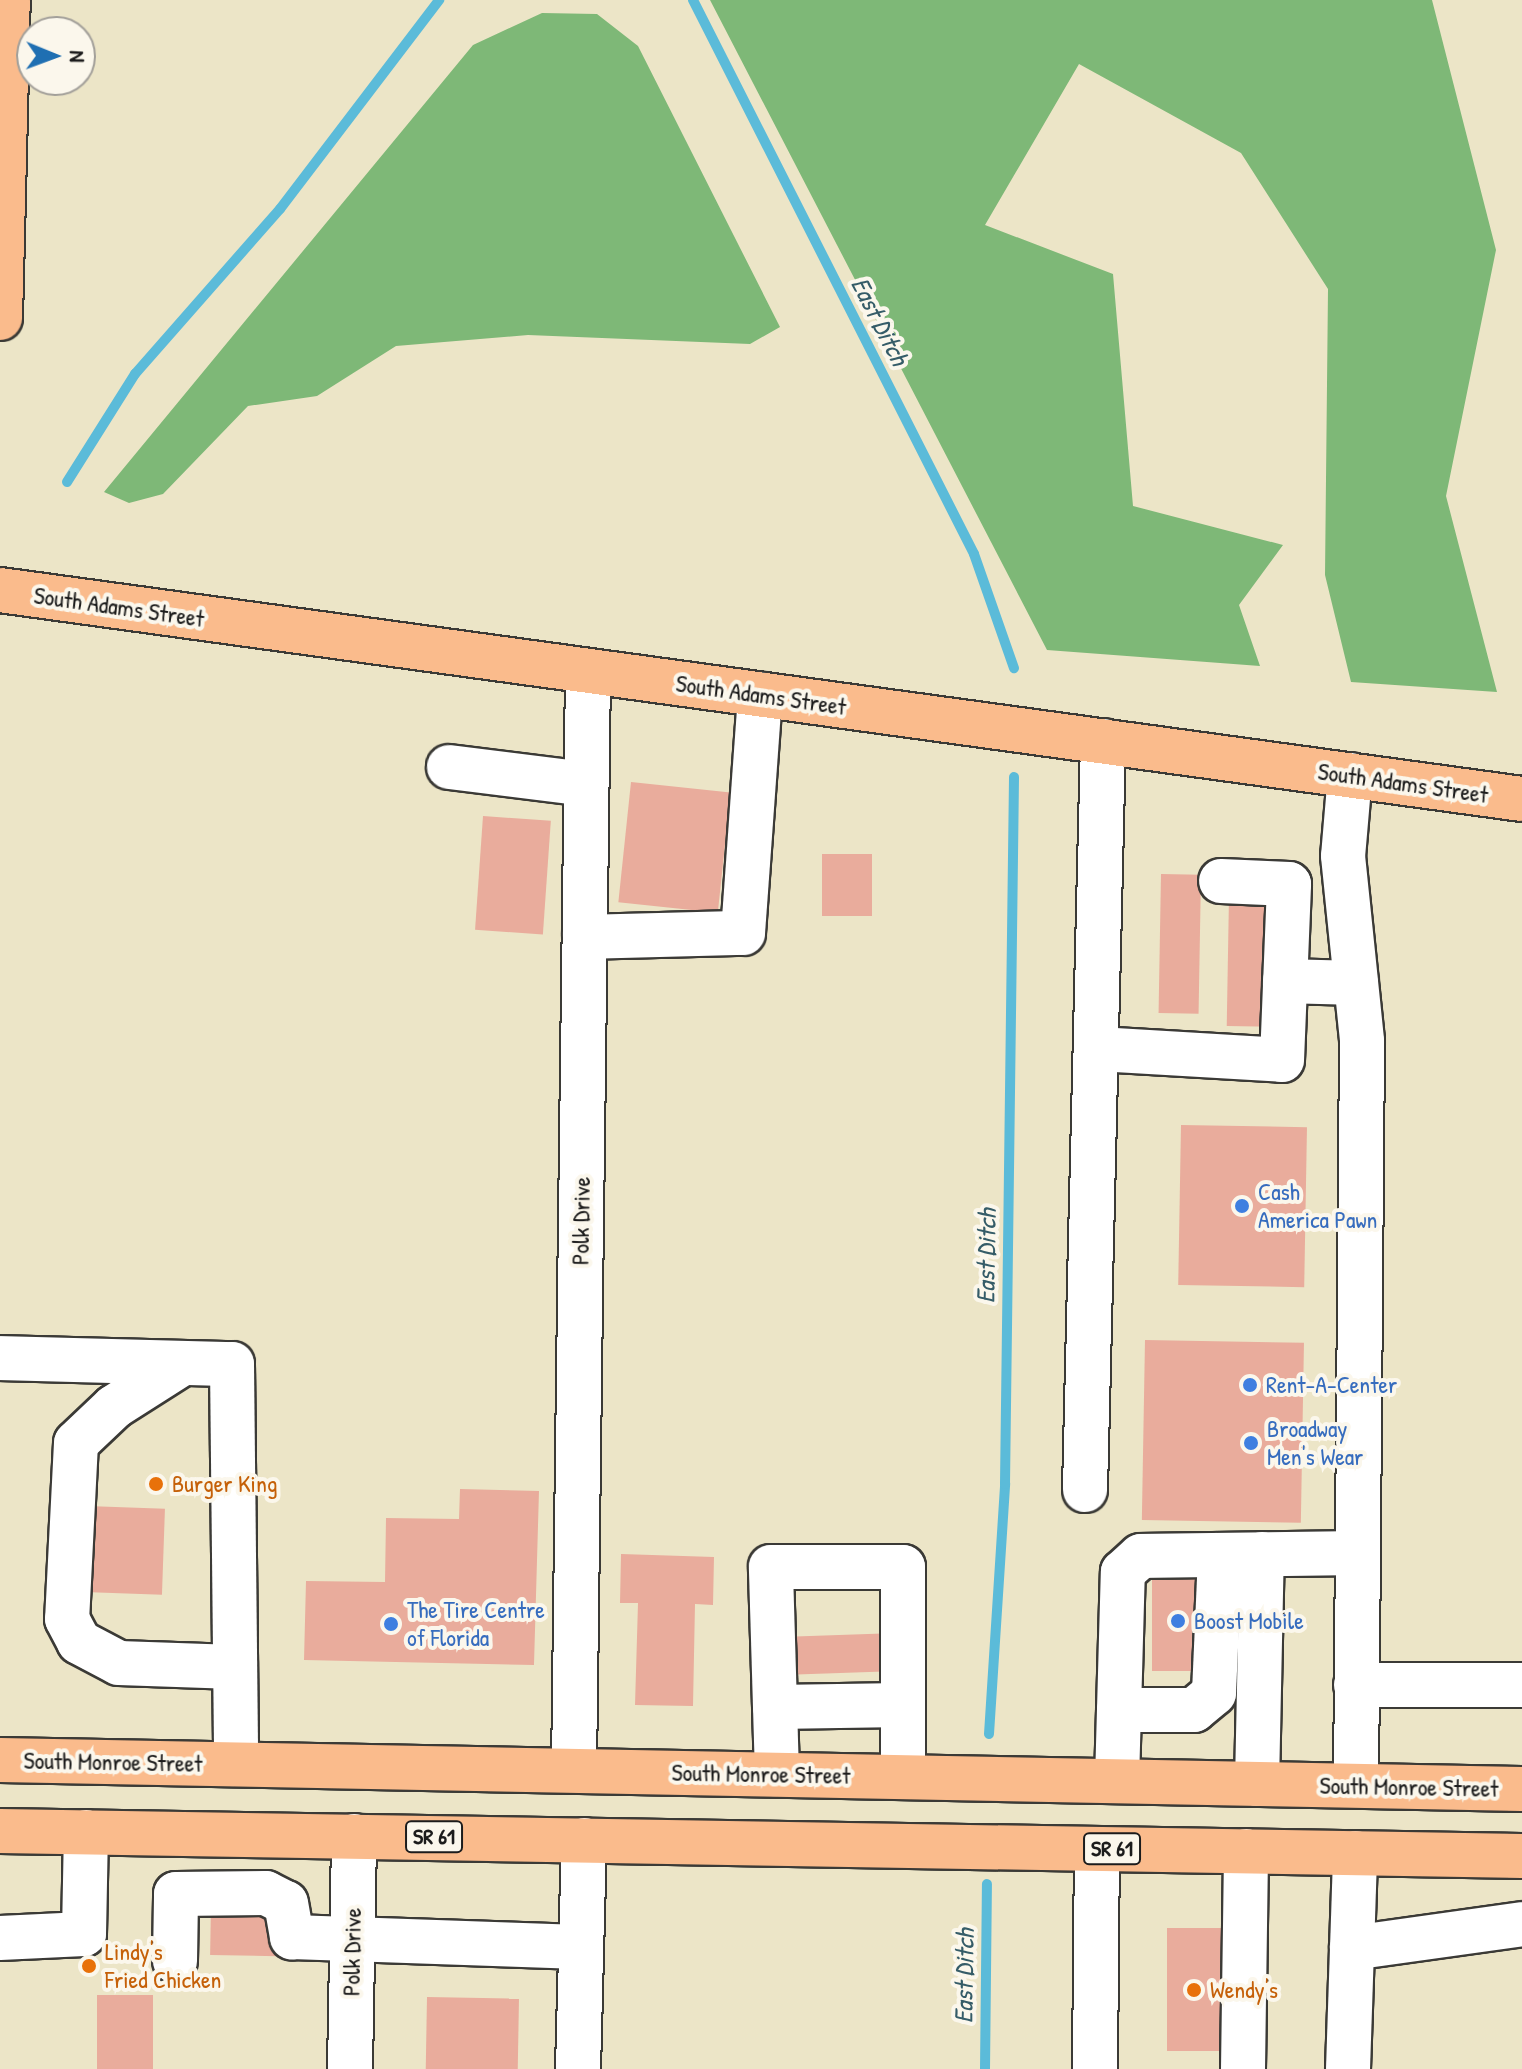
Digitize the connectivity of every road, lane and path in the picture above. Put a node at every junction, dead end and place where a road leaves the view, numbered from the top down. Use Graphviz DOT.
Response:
graph roads {
  1 [pos="5,9"];
  2 [pos="0,318"];
  3 [pos="0,590"];
  4 [pos="588,672"];
  5 [pos="760,695"];
  6 [pos="1103,741"];
  7 [pos="449,767"];
  8 [pos="1350,775"];
  9 [pos="586,784"];
  10 [pos="1522,799"];
  11 [pos="1221,881"];
  12 [pos="585,937"];
  13 [pos="1285,981"];
  14 [pos="1356,983"];
  15 [pos="1099,1049"];
  16 [pos="0,1358"];
  17 [pos="183,1363"];
  18 [pos="1085,1490"];
  19 [pos="1357,1553"];
  20 [pos="1241,1554"];
  21 [pos="235,1667"];
  22 [pos="1356,1685"];
  23 [pos="1522,1685"];
  24 [pos="903,1705"];
  25 [pos="775,1707"];
  26 [pos="1118,1720"];
  27 [pos="1258,1731"];
  28 [pos="0,1760"];
  29 [pos="236,1764"];
  30 [pos="574,1770"];
  31 [pos="642,1772"];
  32 [pos="777,1774"];
  33 [pos="903,1777"];
  34 [pos="1117,1781"];
  35 [pos="1257,1784"];
  36 [pos="1356,1785"];
  37 [pos="1522,1789"];
  38 [pos="0,1831"];
  39 [pos="86,1832"];
  40 [pos="192,1833"];
  41 [pos="354,1836"];
  42 [pos="584,1840"];
  43 [pos="1097,1849"];
  44 [pos="1246,1851"];
  45 [pos="1355,1853"];
  46 [pos="1522,1856"];
  47 [pos="192,1894"];
  48 [pos="1522,1924"];
  49 [pos="0,1938"];
  50 [pos="352,1939"];
  51 [pos="580,1947"];
  52 [pos="1352,1948"];
  53 [pos="175,1961"];
  54 [pos="350,2069"];
  55 [pos="578,2069"];
  56 [pos="1095,2069"];
  57 [pos="1243,2069"];
  58 [pos="1348,2069"];
  1 -- 2 [label="main road"];
  3 -- 4 [label="main road, South Adams Street"];
  4 -- 5 [label="main road, South Adams Street"];
  4 -- 9 [label="street, Polk Drive"];
  5 -- 6 [label="main road, South Adams Street"];
  5 -- 12 [label="street"];
  6 -- 8 [label="main road, South Adams Street"];
  6 -- 15 [label="street"];
  7 -- 9 [label="street"];
  8 -- 10 [label="main road, South Adams Street"];
  8 -- 14 [label="street"];
  9 -- 12 [label="street, Polk Drive"];
  11 -- 13 [label="street"];
  12 -- 30 [label="street, Polk Drive"];
  13 -- 14 [label="street"];
  13 -- 15 [label="street"];
  14 -- 19 [label="street"];
  15 -- 18 [label="street"];
  16 -- 17 [label="street"];
  17 -- 21 [label="street"];
  17 -- 21 [label="street"];
  19 -- 20 [label="street"];
  19 -- 22 [label="street"];
  20 -- 26 [label="street"];
  20 -- 26 [label="street"];
  20 -- 27 [label="street"];
  21 -- 29 [label="street"];
  22 -- 23 [label="street"];
  22 -- 36 [label="street"];
  24 -- 25 [label="street"];
  24 -- 25 [label="street"];
  24 -- 33 [label="street"];
  25 -- 32 [label="street"];
  26 -- 27 [label="street"];
  26 -- 34 [label="street"];
  27 -- 35 [label="street"];
  28 -- 29 [label="main road, South Monroe Street"];
  29 -- 30 [label="main road, South Monroe Street"];
  30 -- 31 [label="main road, South Monroe Street"];
  31 -- 32 [label="main road, South Monroe Street"];
  31 -- 42 [label="main road"];
  32 -- 33 [label="main road, South Monroe Street"];
  33 -- 34 [label="main road, South Monroe Street"];
  34 -- 35 [label="main road, South Monroe Street"];
  35 -- 36 [label="main road, South Monroe Street"];
  36 -- 37 [label="main road, South Monroe Street"];
  36 -- 45 [label="main road"];
  38 -- 39 [label="main road, SR 61"];
  39 -- 40 [label="main road, SR 61"];
  39 -- 49 [label="street"];
  40 -- 41 [label="main road, SR 61"];
  40 -- 47 [label="street"];
  41 -- 42 [label="main road, SR 61"];
  41 -- 50 [label="street, Polk Drive"];
  42 -- 43 [label="main road, SR 61"];
  42 -- 51 [label="street"];
  43 -- 44 [label="main road, SR 61"];
  43 -- 56 [label="street"];
  44 -- 45 [label="main road, SR 61"];
  44 -- 57 [label="street"];
  45 -- 46 [label="main road, SR 61"];
  45 -- 52 [label="street"];
  47 -- 50 [label="street"];
  47 -- 53 [label="street"];
  48 -- 52 [label="street"];
  50 -- 51 [label="street"];
  50 -- 54 [label="street, Polk Drive"];
  51 -- 55 [label="street"];
  52 -- 58 [label="street"];
}
